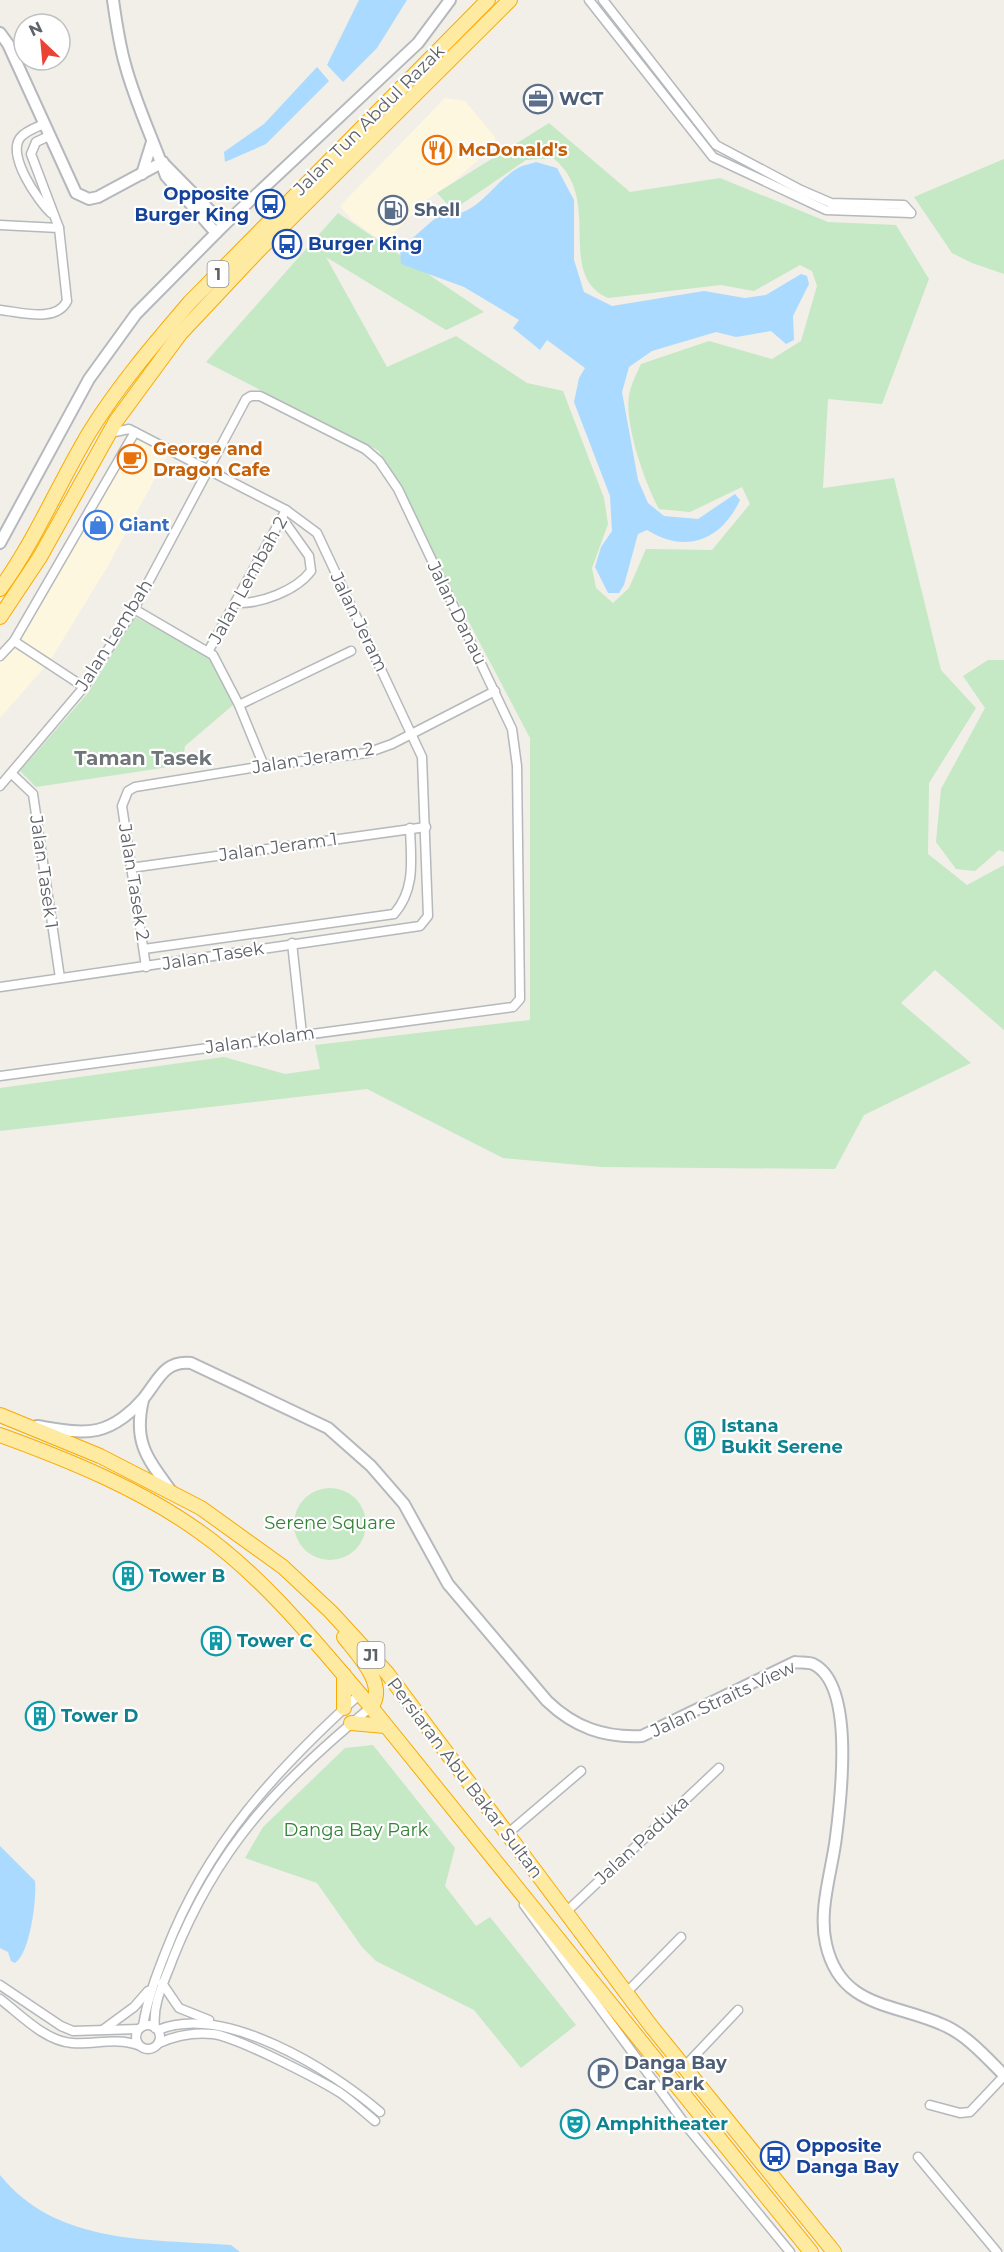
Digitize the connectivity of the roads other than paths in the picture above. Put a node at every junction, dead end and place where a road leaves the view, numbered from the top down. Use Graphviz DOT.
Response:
graph roads {
  1 [pos="113,0"];
  2 [pos="450,0"];
  3 [pos="510,0"];
  4 [pos="589,0"];
  5 [pos="603,0"];
  6 [pos="486,2"];
  7 [pos="0,33"];
  8 [pos="44,124"];
  9 [pos="50,136"];
  10 [pos="152,142"];
  11 [pos="164,164"];
  12 [pos="142,174"];
  13 [pos="173,186"];
  14 [pos="51,213"];
  15 [pos="0,225"];
  16 [pos="59,228"];
  17 [pos="220,229"];
  18 [pos="0,310"];
  19 [pos="125,408"];
  20 [pos="132,430"];
  21 [pos="109,434"];
  22 [pos="206,470"];
  23 [pos="284,514"];
  24 [pos="0,543"];
  25 [pos="0,590"];
  26 [pos="236,603"];
  27 [pos="134,609"];
  28 [pos="0,617"];
  29 [pos="14,641"];
  30 [pos="209,650"];
  31 [pos="351,651"];
  32 [pos="0,656"];
  33 [pos="84,687"];
  34 [pos="495,691"];
  35 [pos="239,705"];
  36 [pos="412,733"];
  37 [pos="264,766"];
  38 [pos="12,774"];
  39 [pos="0,786"];
  40 [pos="123,798"];
  41 [pos="426,827"];
  42 [pos="410,828"];
  43 [pos="130,867"];
  44 [pos="426,922"];
  45 [pos="292,943"];
  46 [pos="144,949"];
  47 [pos="146,967"];
  48 [pos="60,978"];
  49 [pos="0,987"];
  50 [pos="518,1003"];
  51 [pos="302,1034"];
  52 [pos="0,1076"];
  53 [pos="143,1400"];
  54 [pos="0,1415"];
  55 [pos="25,1424"];
  56 [pos="0,1435"];
  57 [pos="174,1494"];
  58 [pos="306,1588"];
  59 [pos="344,1676"];
  60 [pos="377,1687"];
  61 [pos="360,1694"];
  62 [pos="371,1707"];
  63 [pos="344,1708"];
  64 [pos="351,1723"];
  65 [pos="385,1726"];
  66 [pos="454,1763"];
  67 [pos="718,1768"];
  68 [pos="581,1771"];
  69 [pos="507,1834"];
  70 [pos="514,1886"];
  71 [pos="565,1913"];
  72 [pos="681,1937"];
  73 [pos="158,1982"];
  74 [pos="0,1985"];
  75 [pos="626,1993"];
  76 [pos="0,1999"];
  77 [pos="738,2010"];
  78 [pos="224,2025"];
  79 [pos="141,2027"];
  80 [pos="156,2029"];
  81 [pos="104,2030"];
  82 [pos="159,2043"];
  83 [pos="138,2045"];
  84 [pos="684,2067"];
  85 [pos="1004,2076"];
  86 [pos="930,2105"];
  87 [pos="380,2112"];
  88 [pos="375,2121"];
  89 [pos="918,2157"];
  90 [pos="790,2252"];
  91 [pos="811,2252"];
  92 [pos="834,2252"];
  93 [pos="997,2252"];
  1 -- 10 [label="street"];
  2 -- 17 [label="street"];
  3 -- 19 [label="highway, Jalan Tun Abdul Razak / 1"];
  4 -- 5 [label="street"];
  6 -- 25 [label="highway, Jalan Tun Abdul Razak / 1"];
  7 -- 8 [label="street"];
  8 -- 9 [label="street"];
  8 -- 14 [label="street"];
  9 -- 12 [label="street"];
  9 -- 14 [label="street"];
  10 -- 11 [label="street"];
  10 -- 12 [label="street"];
  11 -- 12 [label="street"];
  11 -- 13 [label="street"];
  11 -- 17 [label="street"];
  12 -- 13 [label="street"];
  13 -- 17 [label="street"];
  14 -- 16 [label="street"];
  15 -- 16 [label="street"];
  16 -- 18 [label="street"];
  17 -- 24 [label="street"];
  19 -- 20 [label="street"];
  19 -- 21 [label="highway, 1"];
  20 -- 21 [label="street"];
  20 -- 22 [label="street, Jalan Jeram"];
  20 -- 29 [label="street"];
  21 -- 28 [label="highway, 1"];
  22 -- 23 [label="street, Jalan Jeram"];
  22 -- 27 [label="street, Jalan Lembah"];
  22 -- 34 [label="street, Jalan Danau"];
  23 -- 26 [label="street, Jalan Lembah 2"];
  23 -- 26 [label="street"];
  23 -- 36 [label="street, Jalan Jeram"];
  26 -- 30 [label="street, Jalan Lembah 2"];
  27 -- 30 [label="street"];
  27 -- 33 [label="street, Jalan Lembah"];
  29 -- 32 [label="street"];
  29 -- 33 [label="street"];
  30 -- 35 [label="street"];
  31 -- 35 [label="street"];
  33 -- 38 [label="street, Jalan Lembah"];
  34 -- 36 [label="street, Jalan Jeram 2"];
  34 -- 50 [label="street, Jalan Danau"];
  35 -- 37 [label="street"];
  36 -- 37 [label="street, Jalan Jeram 2"];
  36 -- 41 [label="street, Jalan Jeram"];
  37 -- 40 [label="street, Jalan Jeram 2"];
  38 -- 39 [label="street, Jalan Lembah"];
  38 -- 48 [label="street, Jalan Tasek 1"];
  40 -- 43 [label="street, Jalan Tasek 2"];
  41 -- 42 [label="street, Jalan Jeram 1"];
  41 -- 44 [label="street, Jalan Jeram"];
  42 -- 43 [label="street, Jalan Jeram 1"];
  42 -- 46 [label="street, Jalan Tasek"];
  43 -- 46 [label="street, Jalan Tasek 2"];
  44 -- 45 [label="street, Jalan Tasek"];
  45 -- 47 [label="street, Jalan Tasek"];
  45 -- 51 [label="street"];
  46 -- 47 [label="street, Jalan Tasek 2"];
  47 -- 48 [label="street, Jalan Tasek"];
  48 -- 49 [label="street, Jalan Tasek"];
  50 -- 51 [label="street, Jalan Kolam"];
  51 -- 52 [label="street, Jalan Kolam"];
  53 -- 55 [label="street, Jalan Straits View"];
  53 -- 57 [label="street"];
  53 -- 85 [label="street, Jalan Straits View"];
  54 -- 55 [label="highway, Persiaran Abu Bakar Sultan / J1"];
  55 -- 57 [label="highway, Persiaran Abu Bakar Sultan / J1"];
  56 -- 59 [label="highway, Persiaran Abu Bakar Sultan / J1"];
  57 -- 58 [label="highway, Persiaran Abu Bakar Sultan / J1"];
  58 -- 60 [label="highway"];
  58 -- 66 [label="highway, Persiaran Abu Bakar Sultan / J1"];
  59 -- 61 [label="highway, Persiaran Abu Bakar Sultan / J1"];
  59 -- 63 [label="highway"];
  60 -- 61 [label="highway"];
  60 -- 62 [label="highway"];
  60 -- 66 [label="highway"];
  61 -- 62 [label="highway, Persiaran Abu Bakar Sultan / J1"];
  61 -- 63 [label="street"];
  62 -- 64 [label="street"];
  62 -- 65 [label="highway, Persiaran Abu Bakar Sultan / J1"];
  63 -- 73 [label="street"];
  64 -- 65 [label="highway"];
  64 -- 73 [label="street"];
  65 -- 70 [label="highway, Persiaran Abu Bakar Sultan / J1"];
  66 -- 69 [label="highway, Persiaran Abu Bakar Sultan / J1"];
  67 -- 71 [label="street, Jalan Paduka"];
  68 -- 69 [label="street"];
  69 -- 71 [label="highway, Persiaran Abu Bakar Sultan / J1"];
  70 -- 90 [label="street"];
  70 -- 91 [label="highway, Persiaran Abu Bakar Sultan / J1"];
  71 -- 75 [label="highway, Persiaran Abu Bakar Sultan / J1"];
  72 -- 75 [label="street"];
  73 -- 78 [label="street"];
  73 -- 79 [label="street"];
  73 -- 80 [label="street"];
  73 -- 81 [label="street"];
  74 -- 81 [label="street"];
  75 -- 84 [label="highway, Persiaran Abu Bakar Sultan / J1"];
  76 -- 83 [label="street"];
  77 -- 84 [label="street"];
  78 -- 80 [label="street"];
  78 -- 87 [label="street"];
  79 -- 80 [label="street"];
  79 -- 81 [label="street"];
  79 -- 83 [label="street"];
  80 -- 82 [label="street"];
  82 -- 83 [label="street"];
  82 -- 88 [label="street"];
  84 -- 92 [label="highway, Persiaran Abu Bakar Sultan / J1"];
  85 -- 86 [label="street"];
  89 -- 93 [label="street"];
}
